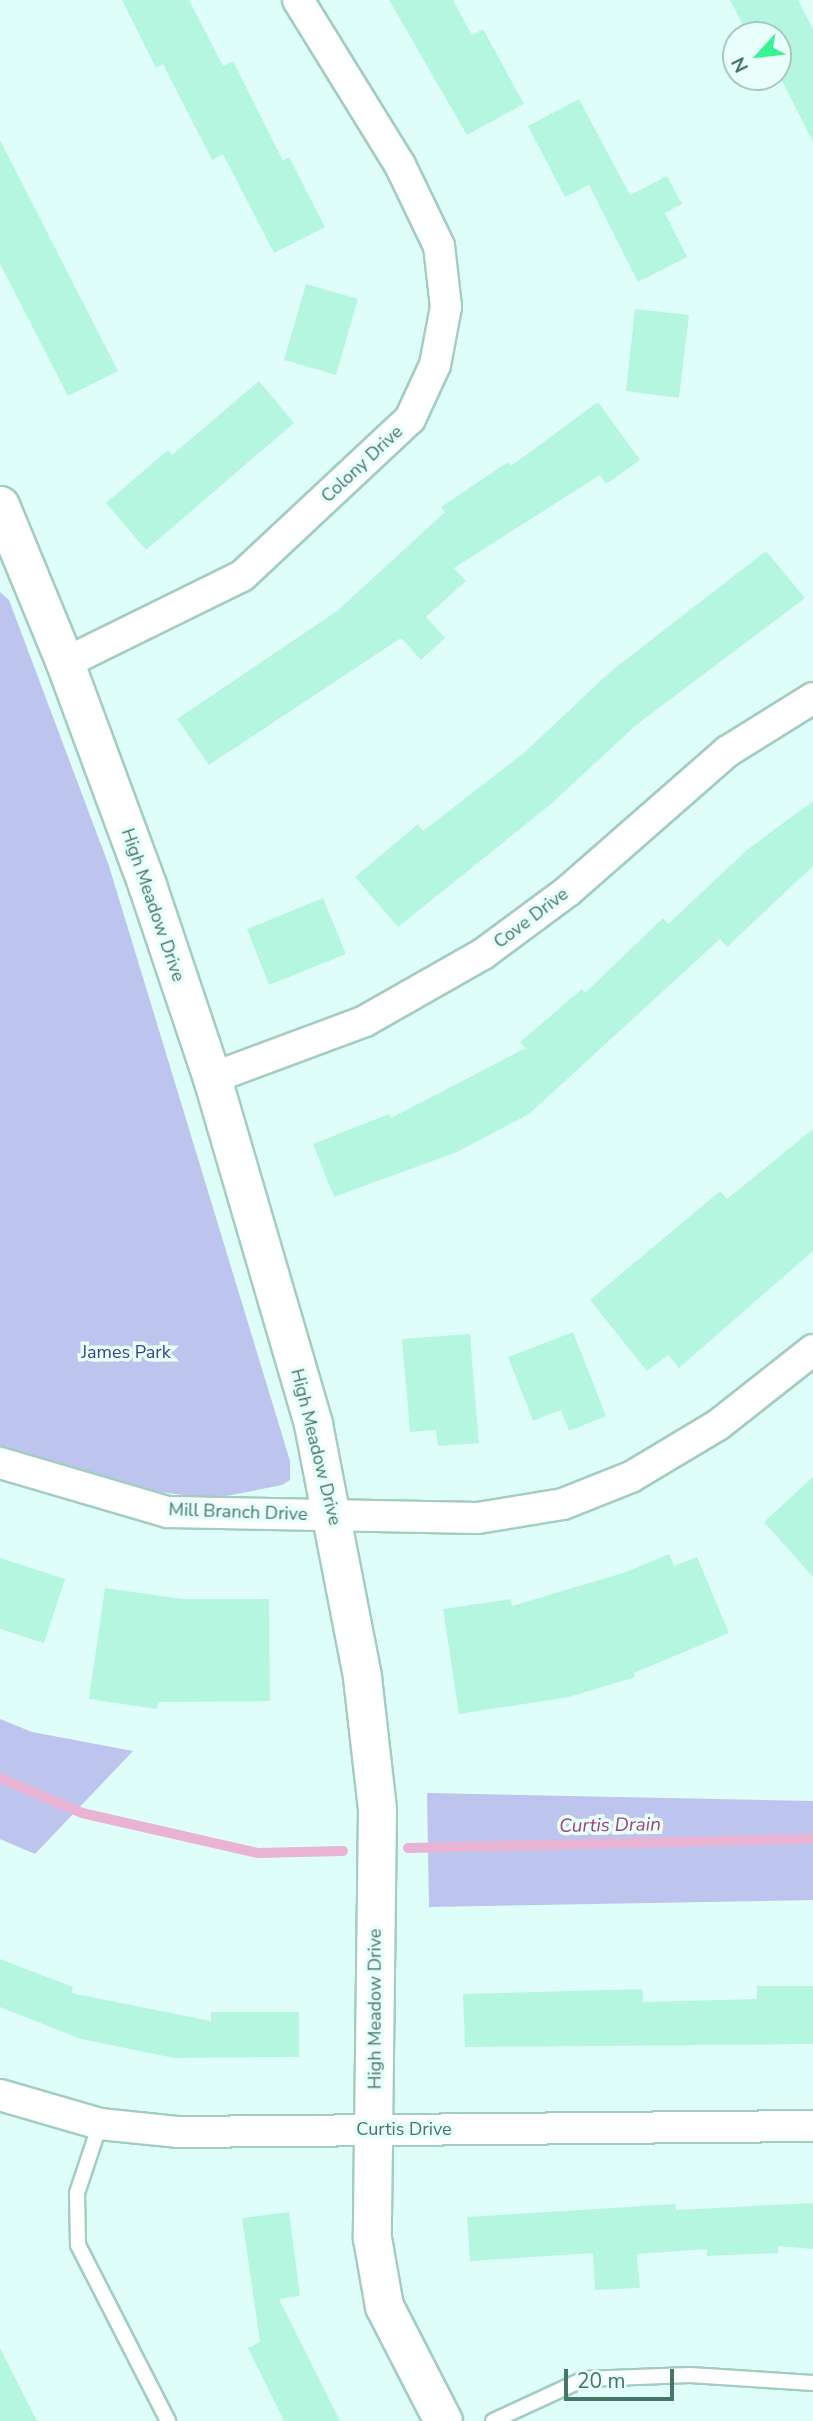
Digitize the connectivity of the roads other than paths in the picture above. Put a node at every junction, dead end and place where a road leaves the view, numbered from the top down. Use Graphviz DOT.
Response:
graph roads {
  1 [pos="298,0"];
  2 [pos="0,505"];
  3 [pos="8,543"];
  4 [pos="65,663"];
  5 [pos="813,698"];
  6 [pos="212,1078"];
  7 [pos="813,1350"];
  8 [pos="0,1463"];
  9 [pos="333,1514"];
  10 [pos="0,2095"];
  11 [pos="100,2124"];
  12 [pos="813,2126"];
  13 [pos="374,2129"];
  14 [pos="813,2383"];
  15 [pos="168,2421"];
  16 [pos="443,2421"];
  17 [pos="493,2421"];
  1 -- 4 [label="street, Colony Drive"];
  2 -- 3 [label="street, High Meadow Drive"];
  3 -- 4 [label="street, High Meadow Drive"];
  4 -- 6 [label="street, High Meadow Drive"];
  5 -- 6 [label="street, Cove Drive"];
  6 -- 9 [label="street, High Meadow Drive"];
  7 -- 9 [label="street, Mill Branch Drive"];
  8 -- 9 [label="street, Mill Branch Drive"];
  9 -- 13 [label="street, High Meadow Drive"];
  10 -- 11 [label="street, Curtis Drive"];
  11 -- 13 [label="street, Curtis Drive"];
  11 -- 15 [label="lane"];
  12 -- 13 [label="street, Curtis Drive"];
  13 -- 16 [label="street, High Meadow Drive"];
  14 -- 17 [label="lane"];
}
